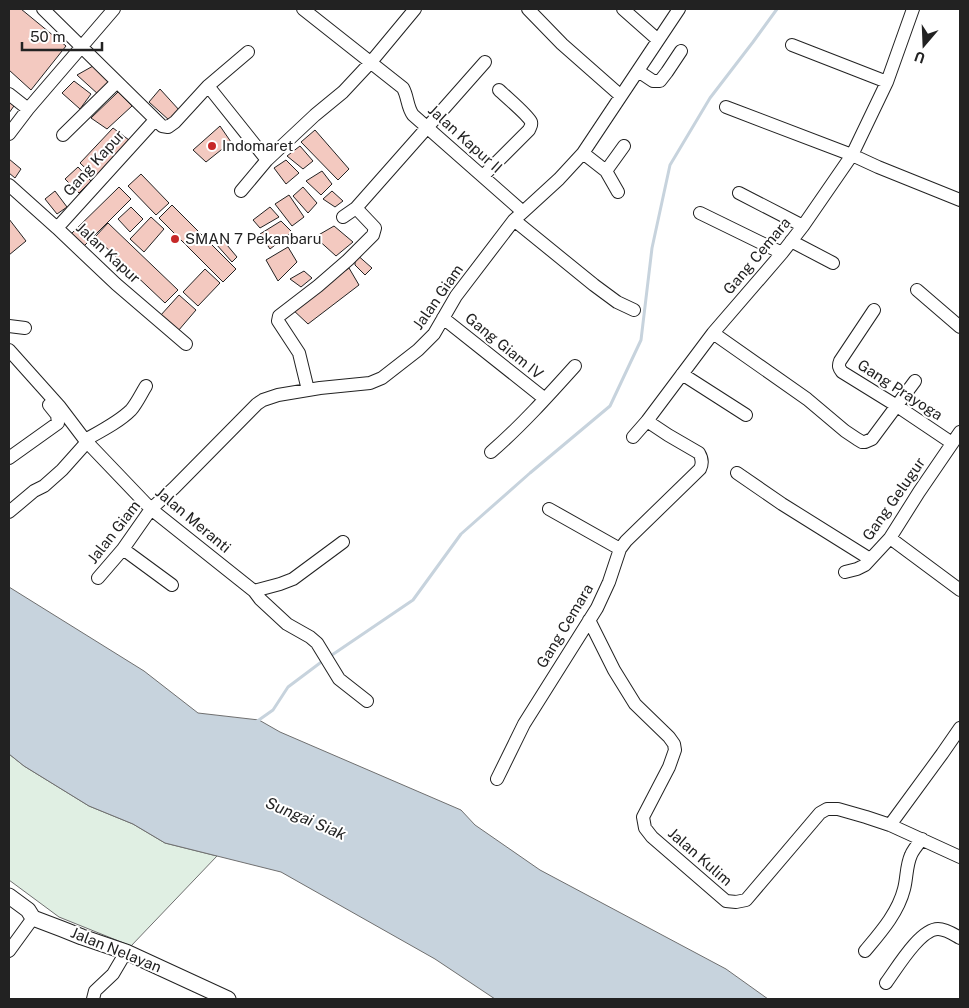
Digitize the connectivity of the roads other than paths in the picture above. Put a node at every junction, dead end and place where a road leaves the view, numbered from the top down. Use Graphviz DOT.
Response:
graph roads {
  1 [pos="43,9"];
  2 [pos="114,9"];
  3 [pos="415,9"];
  4 [pos="528,9"];
  5 [pos="624,9"];
  6 [pos="679,9"];
  7 [pos="914,9"];
  8 [pos="312,11"];
  9 [pos="658,40"];
  10 [pos="792,45"];
  11 [pos="82,46"];
  12 [pos="681,51"];
  13 [pos="248,52"];
  14 [pos="371,62"];
  15 [pos="485,62"];
  16 [pos="638,71"];
  17 [pos="118,82"];
  18 [pos="887,82"];
  19 [pos="208,86"];
  20 [pos="499,90"];
  21 [pos="9,94"];
  22 [pos="621,96"];
  23 [pos="726,107"];
  24 [pos="28,109"];
  25 [pos="155,120"];
  26 [pos="427,128"];
  27 [pos="9,134"];
  28 [pos="63,135"];
  29 [pos="624,146"];
  30 [pos="583,153"];
  31 [pos="852,155"];
  32 [pos="267,160"];
  33 [pos="606,171"];
  34 [pos="483,176"];
  35 [pos="9,185"];
  36 [pos="241,191"];
  37 [pos="618,192"];
  38 [pos="739,193"];
  39 [pos="960,200"];
  40 [pos="356,208"];
  41 [pos="700,213"];
  42 [pos="519,216"];
  43 [pos="343,217"];
  44 [pos="803,226"];
  45 [pos="57,228"];
  46 [pos="791,241"];
  47 [pos="782,252"];
  48 [pos="833,263"];
  49 [pos="917,290"];
  50 [pos="634,310"];
  51 [pos="874,310"];
  52 [pos="443,318"];
  53 [pos="9,326"];
  54 [pos="960,327"];
  55 [pos="25,328"];
  56 [pos="713,333"];
  57 [pos="186,344"];
  58 [pos="9,350"];
  59 [pos="575,366"];
  60 [pos="31,374"];
  61 [pos="682,374"];
  62 [pos="915,381"];
  63 [pos="146,386"];
  64 [pos="308,390"];
  65 [pos="545,400"];
  66 [pos="897,406"];
  67 [pos="746,415"];
  68 [pos="647,421"];
  69 [pos="960,432"];
  70 [pos="633,437"];
  71 [pos="86,441"];
  72 [pos="952,443"];
  73 [pos="491,452"];
  74 [pos="9,458"];
  75 [pos="737,473"];
  76 [pos="151,509"];
  77 [pos="549,509"];
  78 [pos="9,512"];
  79 [pos="890,538"];
  80 [pos="343,542"];
  81 [pos="123,549"];
  82 [pos="620,549"];
  83 [pos="870,559"];
  84 [pos="844,572"];
  85 [pos="98,578"];
  86 [pos="172,585"];
  87 [pos="960,590"];
  88 [pos="254,592"];
  89 [pos="589,620"];
  90 [pos="366,701"];
  91 [pos="960,728"];
  92 [pos="497,778"];
  93 [pos="890,825"];
  94 [pos="922,839"];
  95 [pos="960,857"];
  96 [pos="9,896"];
  97 [pos="33,918"];
  98 [pos="960,938"];
  99 [pos="9,951"];
  100 [pos="865,951"];
  101 [pos="126,952"];
  102 [pos="886,983"];
  103 [pos="93,999"];
  104 [pos="228,999"];
  1 -- 11 [label="street"];
  2 -- 11 [label="street"];
  3 -- 14 [label="street"];
  4 -- 22 [label="street"];
  5 -- 9 [label="street"];
  6 -- 9 [label="street, Jalan Giam"];
  7 -- 18 [label="street, Gang Cemara"];
  8 -- 14 [label="street, Jalan Kapur II"];
  9 -- 16 [label="street, Jalan Giam"];
  10 -- 18 [label="street"];
  11 -- 17 [label="street"];
  11 -- 24 [label="street"];
  12 -- 16 [label="street"];
  13 -- 19 [label="street"];
  14 -- 26 [label="street, Jalan Kapur II"];
  14 -- 32 [label="street"];
  15 -- 26 [label="street"];
  16 -- 22 [label="street, Jalan Giam"];
  17 -- 25 [label="street"];
  17 -- 28 [label="street"];
  18 -- 31 [label="street, Gang Cemara"];
  19 -- 25 [label="street"];
  19 -- 32 [label="street"];
  20 -- 34 [label="street"];
  21 -- 24 [label="street"];
  22 -- 30 [label="street, Jalan Giam"];
  23 -- 31 [label="street"];
  24 -- 27 [label="street"];
  25 -- 45 [label="street, Gang Kapur"];
  26 -- 34 [label="street, Jalan Kapur II"];
  26 -- 40 [label="street"];
  29 -- 33 [label="street"];
  30 -- 33 [label="street"];
  30 -- 42 [label="street, Jalan Giam"];
  31 -- 39 [label="street"];
  31 -- 44 [label="street, Gang Cemara"];
  32 -- 36 [label="street"];
  33 -- 37 [label="street"];
  34 -- 42 [label="street, Jalan Kapur II"];
  35 -- 45 [label="street, Jalan Kapur"];
  38 -- 44 [label="street"];
  40 -- 43 [label="street"];
  40 -- 64 [label="street"];
  41 -- 47 [label="street"];
  42 -- 50 [label="street, Jalan Kapur II"];
  42 -- 52 [label="street, Jalan Giam"];
  44 -- 46 [label="street, Gang Cemara"];
  45 -- 57 [label="street, Jalan Kapur"];
  46 -- 47 [label="street, Gang Cemara"];
  46 -- 48 [label="street"];
  47 -- 56 [label="street, Gang Cemara"];
  49 -- 54 [label="street"];
  51 -- 66 [label="street, Gang Prayoga"];
  52 -- 64 [label="street, Jalan Giam"];
  52 -- 65 [label="street, Gang Giam IV"];
  53 -- 55 [label="street"];
  56 -- 61 [label="street, Gang Cemara"];
  56 -- 66 [label="street"];
  58 -- 60 [label="street, Jalan Meranti"];
  59 -- 65 [label="street, Gang Giam IV"];
  60 -- 71 [label="street, Jalan Meranti"];
  60 -- 74 [label="street"];
  61 -- 67 [label="street"];
  61 -- 68 [label="street, Gang Cemara"];
  62 -- 66 [label="street"];
  63 -- 71 [label="street"];
  64 -- 76 [label="street, Jalan Giam"];
  65 -- 73 [label="street, Gang Giam IV"];
  66 -- 72 [label="street, Gang Prayoga"];
  68 -- 70 [label="street, Gang Cemara"];
  68 -- 82 [label="street, Gang Cemara"];
  69 -- 72 [label="street, Gang Gelugur"];
  71 -- 76 [label="street, Jalan Meranti"];
  71 -- 78 [label="street"];
  72 -- 79 [label="street, Gang Gelugur"];
  75 -- 83 [label="street"];
  76 -- 81 [label="street, Jalan Giam"];
  76 -- 88 [label="street, Jalan Meranti"];
  77 -- 82 [label="street"];
  79 -- 83 [label="street, Gang Gelugur"];
  79 -- 87 [label="street"];
  80 -- 88 [label="street"];
  81 -- 85 [label="street, Jalan Giam"];
  81 -- 86 [label="street"];
  82 -- 89 [label="street, Gang Cemara"];
  83 -- 84 [label="street, Gang Gelugur"];
  88 -- 90 [label="street, Jalan Meranti"];
  89 -- 92 [label="street, Gang Cemara"];
  89 -- 93 [label="street, Jalan Kulim"];
  91 -- 93 [label="street"];
  93 -- 94 [label="street, Jalan Kulim"];
  94 -- 95 [label="street, Jalan Kulim"];
  94 -- 100 [label="street"];
  96 -- 97 [label="main road, Jalan Nelayan"];
  97 -- 99 [label="street"];
  97 -- 101 [label="main road, Jalan Nelayan"];
  98 -- 102 [label="street"];
  101 -- 103 [label="street"];
  101 -- 104 [label="main road, Jalan Nelayan"];
}
